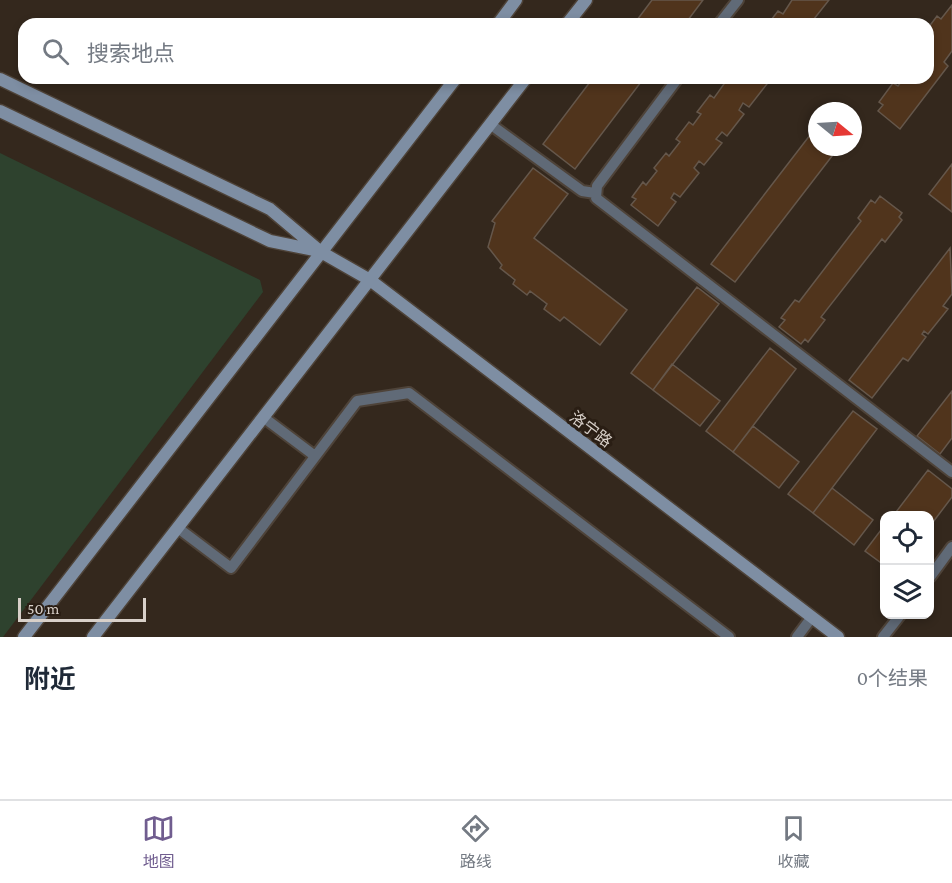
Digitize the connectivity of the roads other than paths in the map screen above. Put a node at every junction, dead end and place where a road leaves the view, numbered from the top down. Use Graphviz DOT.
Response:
graph roads {
  1 [pos="516,0"];
  2 [pos="586,0"];
  3 [pos="738,0"];
  4 [pos="502,18"];
  5 [pos="572,18"];
  6 [pos="724,18"];
  7 [pos="0,79"];
  8 [pos="451,84"];
  9 [pos="521,84"];
  10 [pos="674,84"];
  11 [pos="0,111"];
  12 [pos="490,124"];
  13 [pos="595,193"];
  14 [pos="321,252"];
  15 [pos="370,280"];
  16 [pos="264,417"];
  17 [pos="315,456"];
  18 [pos="952,472"];
  19 [pos="178,528"];
  20 [pos="952,547"];
  21 [pos="934,572"];
  22 [pos="812,617"];
  23 [pos="898,619"];
  24 [pos="24,637"];
  25 [pos="93,637"];
  26 [pos="729,637"];
  27 [pos="797,637"];
  28 [pos="838,637"];
  29 [pos="884,637"];
  1 -- 4 [label="main road"];
  2 -- 5 [label="main road"];
  3 -- 6 [label="lane"];
  7 -- 14 [label="main road"];
  8 -- 14 [label="main road"];
  9 -- 12 [label="main road"];
  10 -- 13 [label="lane"];
  11 -- 14 [label="main road"];
  12 -- 13 [label="lane"];
  12 -- 15 [label="main road"];
  13 -- 18 [label="lane"];
  14 -- 15 [label="main road, 洛宁路"];
  14 -- 24 [label="main road"];
  15 -- 16 [label="main road"];
  15 -- 22 [label="main road, 洛宁路"];
  16 -- 17 [label="lane"];
  16 -- 19 [label="main road"];
  17 -- 19 [label="lane"];
  17 -- 26 [label="lane"];
  19 -- 25 [label="main road"];
  20 -- 21 [label="lane"];
  22 -- 27 [label="lane"];
  22 -- 28 [label="main road, 洛宁路"];
  23 -- 29 [label="lane"];
}
